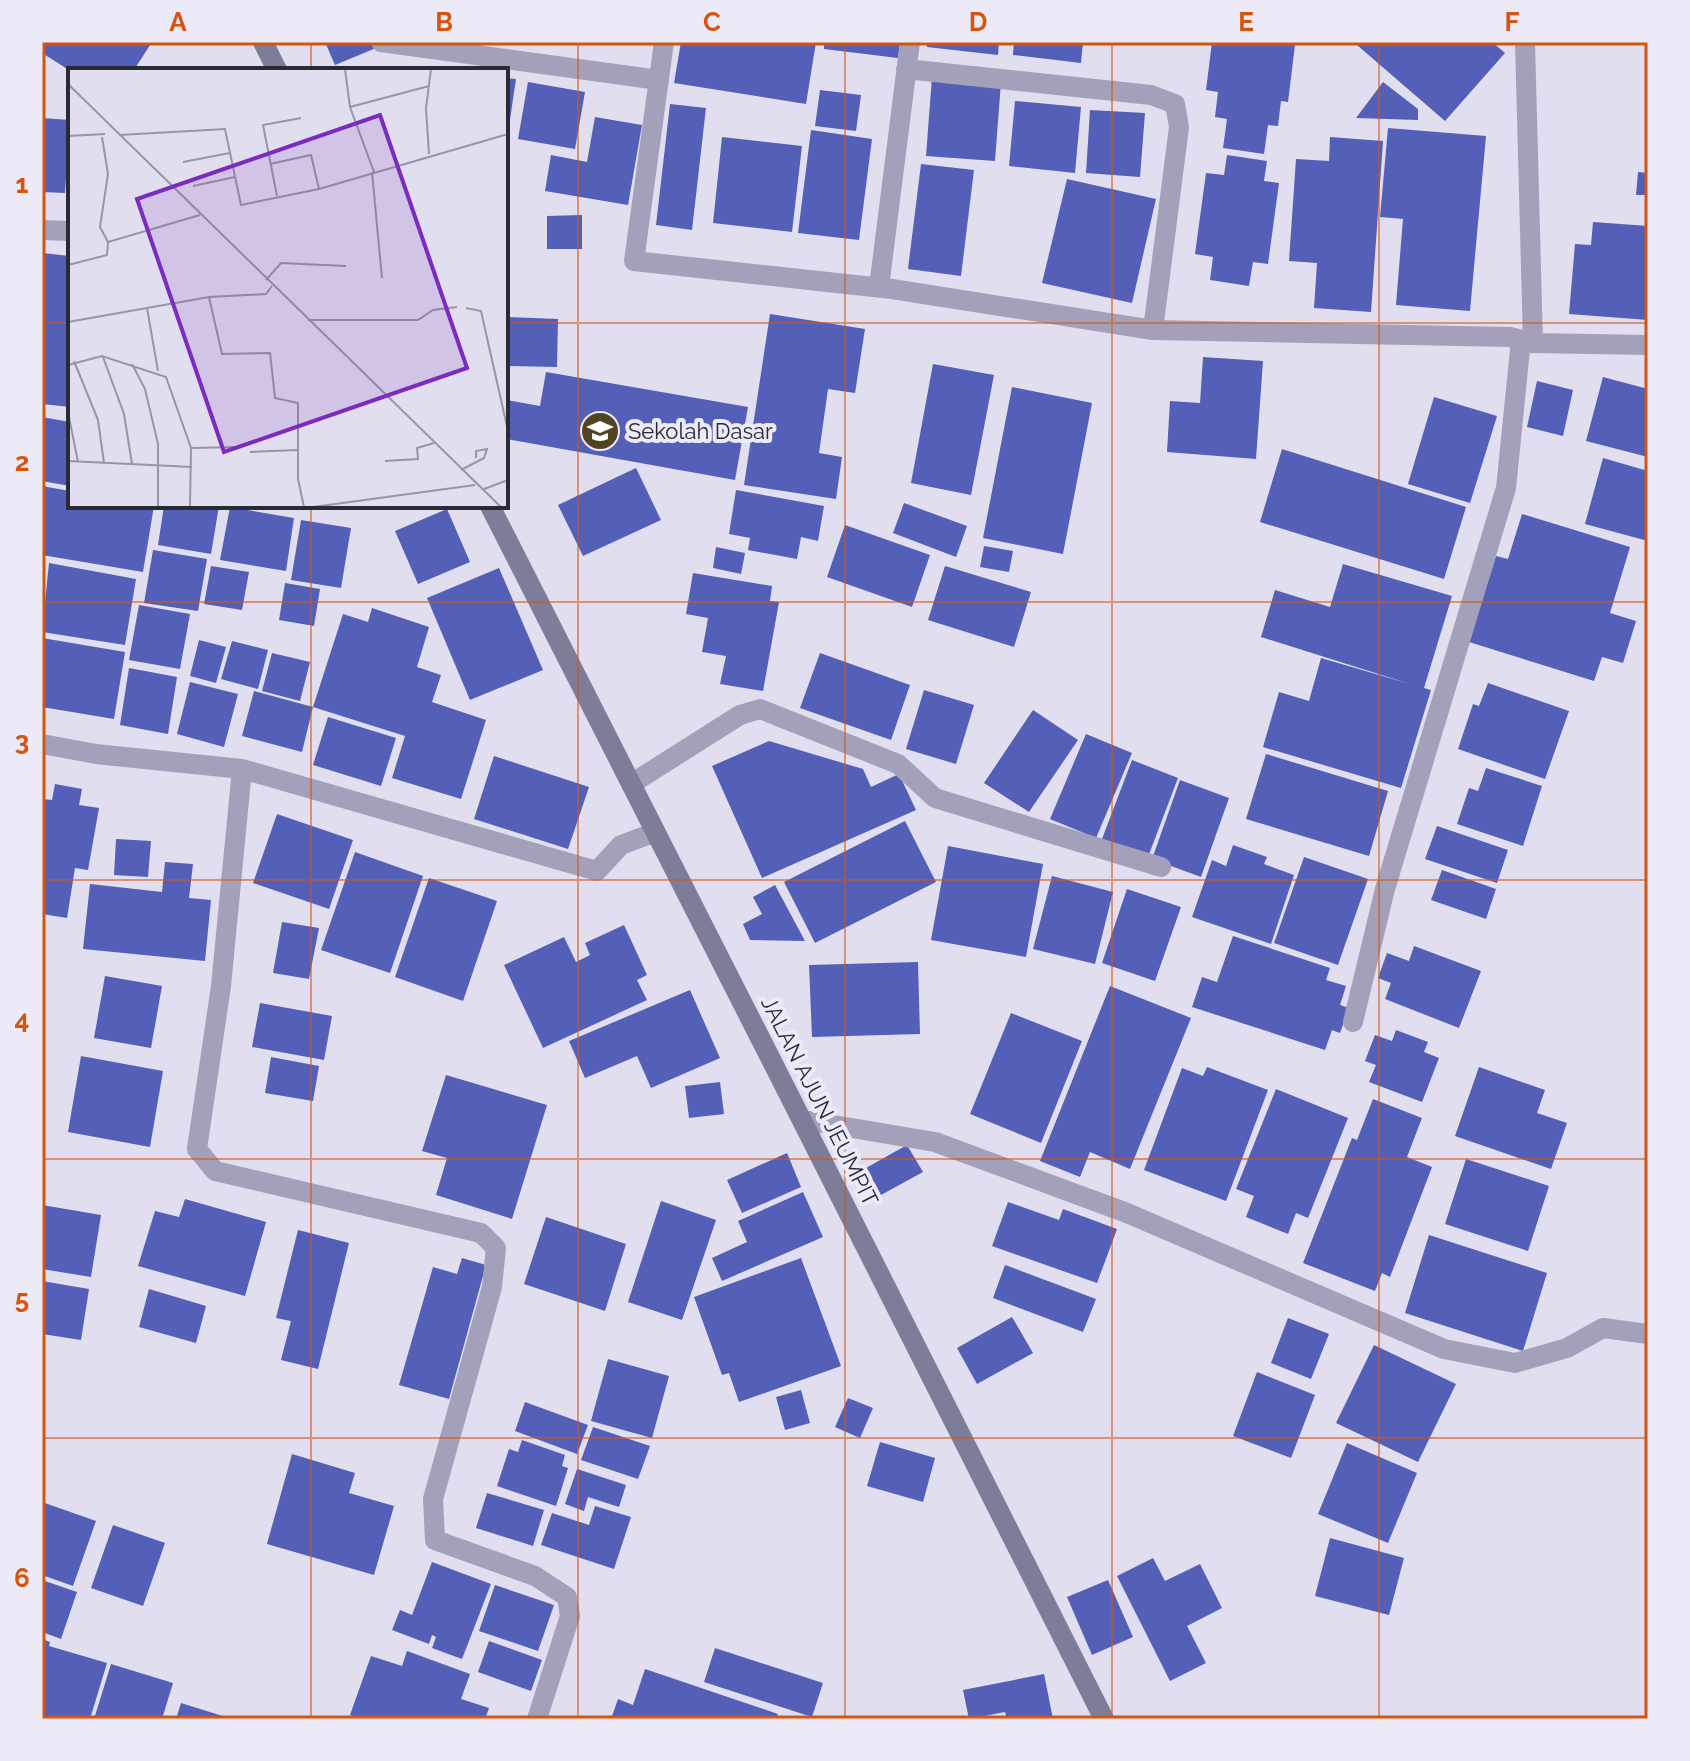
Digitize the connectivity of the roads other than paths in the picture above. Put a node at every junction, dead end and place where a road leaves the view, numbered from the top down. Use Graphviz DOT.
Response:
graph roads {
  1 [pos="263,42"];
  2 [pos="381,42"];
  3 [pos="664,42"];
  4 [pos="910,42"];
  5 [pos="1525,42"];
  6 [pos="276,68"];
  7 [pos="906,69"];
  8 [pos="659,80"];
  9 [pos="42,230"];
  10 [pos="68,231"];
  11 [pos="879,287"];
  12 [pos="1153,330"];
  13 [pos="1527,341"];
  14 [pos="1648,345"];
  15 [pos="491,508"];
  16 [pos="42,744"];
  17 [pos="242,769"];
  18 [pos="631,784"];
  19 [pos="653,833"];
  20 [pos="1161,867"];
  21 [pos="1353,1022"];
  22 [pos="804,1120"];
  23 [pos="1648,1334"];
  24 [pos="537,1719"];
  25 [pos="1104,1719"];
  1 -- 6 [label="street"];
  2 -- 8 [label="street"];
  3 -- 8 [label="street"];
  4 -- 7 [label="street"];
  5 -- 13 [label="street"];
  7 -- 11 [label="street"];
  7 -- 12 [label="street"];
  8 -- 11 [label="street"];
  9 -- 10 [label="street"];
  11 -- 12 [label="street"];
  12 -- 13 [label="street"];
  13 -- 14 [label="street"];
  13 -- 21 [label="street"];
  15 -- 18 [label="street, JALAN AJUN JEUMPIT"];
  16 -- 17 [label="street"];
  17 -- 19 [label="street"];
  17 -- 24 [label="street"];
  18 -- 19 [label="street, JALAN AJUN JEUMPIT"];
  18 -- 20 [label="street"];
  19 -- 22 [label="street, JALAN AJUN JEUMPIT"];
  22 -- 23 [label="street"];
  22 -- 25 [label="street, JALAN AJUN JEUMPIT"];
}
